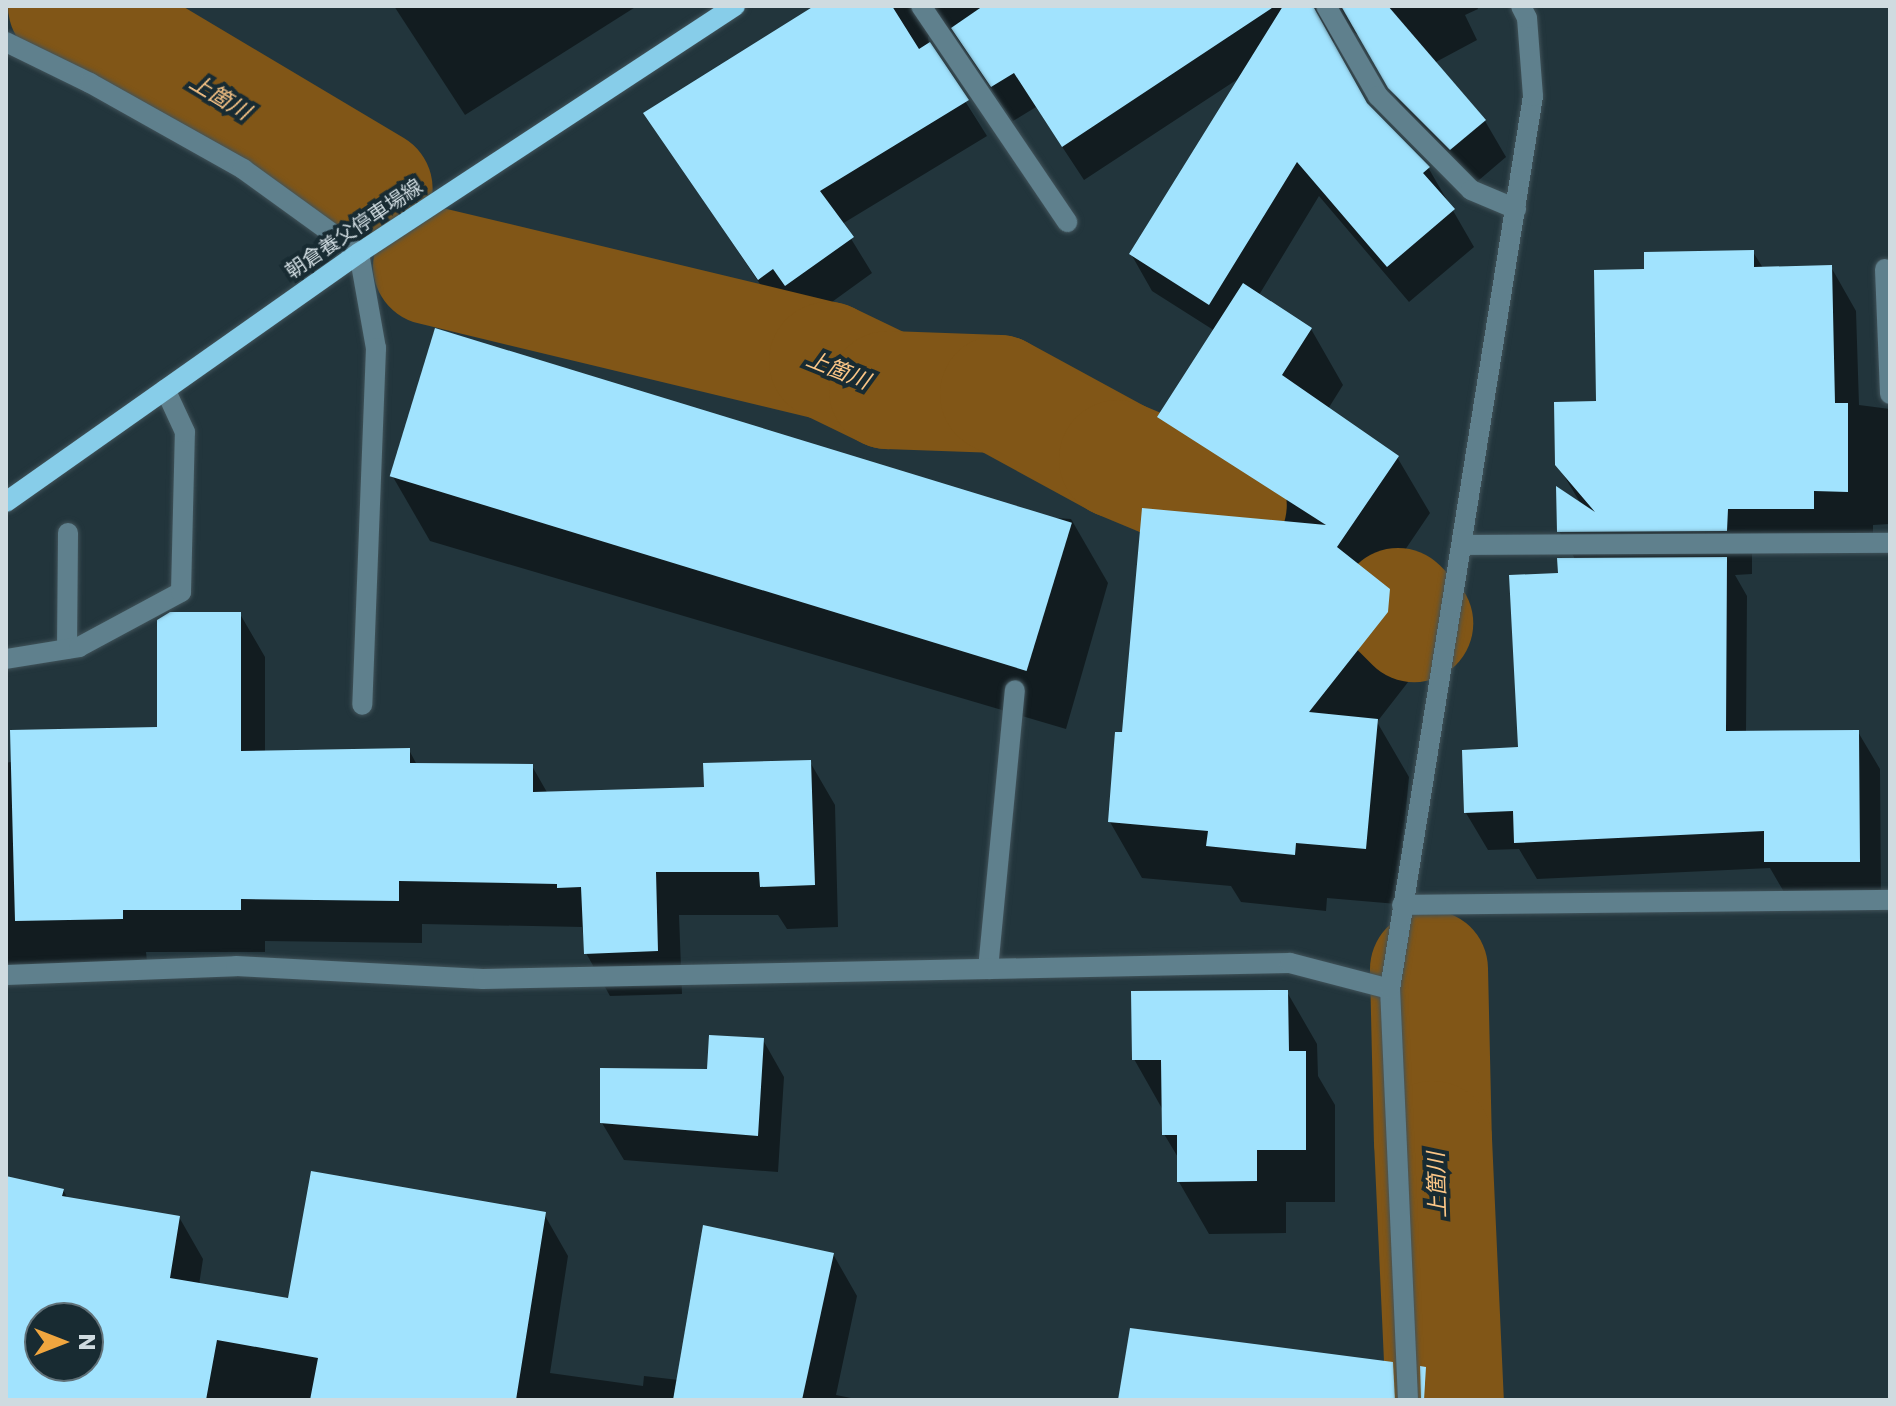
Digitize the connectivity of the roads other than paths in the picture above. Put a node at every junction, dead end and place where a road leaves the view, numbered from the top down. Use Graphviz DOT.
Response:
graph roads {
  1 [pos="735,6"];
  2 [pos="921,6"];
  3 [pos="1326,6"];
  4 [pos="1521,6"];
  5 [pos="6,42"];
  6 [pos="1516,209"];
  7 [pos="1067,222"];
  8 [pos="359,253"];
  9 [pos="1885,269"];
  10 [pos="165,389"];
  11 [pos="1890,394"];
  12 [pos="6,502"];
  13 [pos="68,533"];
  14 [pos="1890,543"];
  15 [pos="1462,545"];
  16 [pos="67,649"];
  17 [pos="6,659"];
  18 [pos="1015,690"];
  19 [pos="362,705"];
  20 [pos="1890,900"];
  21 [pos="1402,905"];
  22 [pos="988,969"];
  23 [pos="6,975"];
  24 [pos="1390,989"];
  25 [pos="1408,1400"];
  1 -- 8 [label="main road, 朝倉養父停車場線"];
  2 -- 7 [label="street"];
  3 -- 6 [label="street"];
  4 -- 6 [label="street"];
  5 -- 8 [label="street"];
  6 -- 15 [label="street"];
  8 -- 10 [label="main road, 朝倉養父停車場線"];
  8 -- 19 [label="street"];
  9 -- 11 [label="street"];
  10 -- 12 [label="main road, 朝倉養父停車場線"];
  10 -- 16 [label="street"];
  13 -- 16 [label="street"];
  14 -- 15 [label="street"];
  15 -- 21 [label="street"];
  16 -- 17 [label="street"];
  18 -- 22 [label="street"];
  20 -- 21 [label="street"];
  21 -- 24 [label="street"];
  22 -- 23 [label="street"];
  22 -- 24 [label="street"];
  24 -- 25 [label="street"];
}
